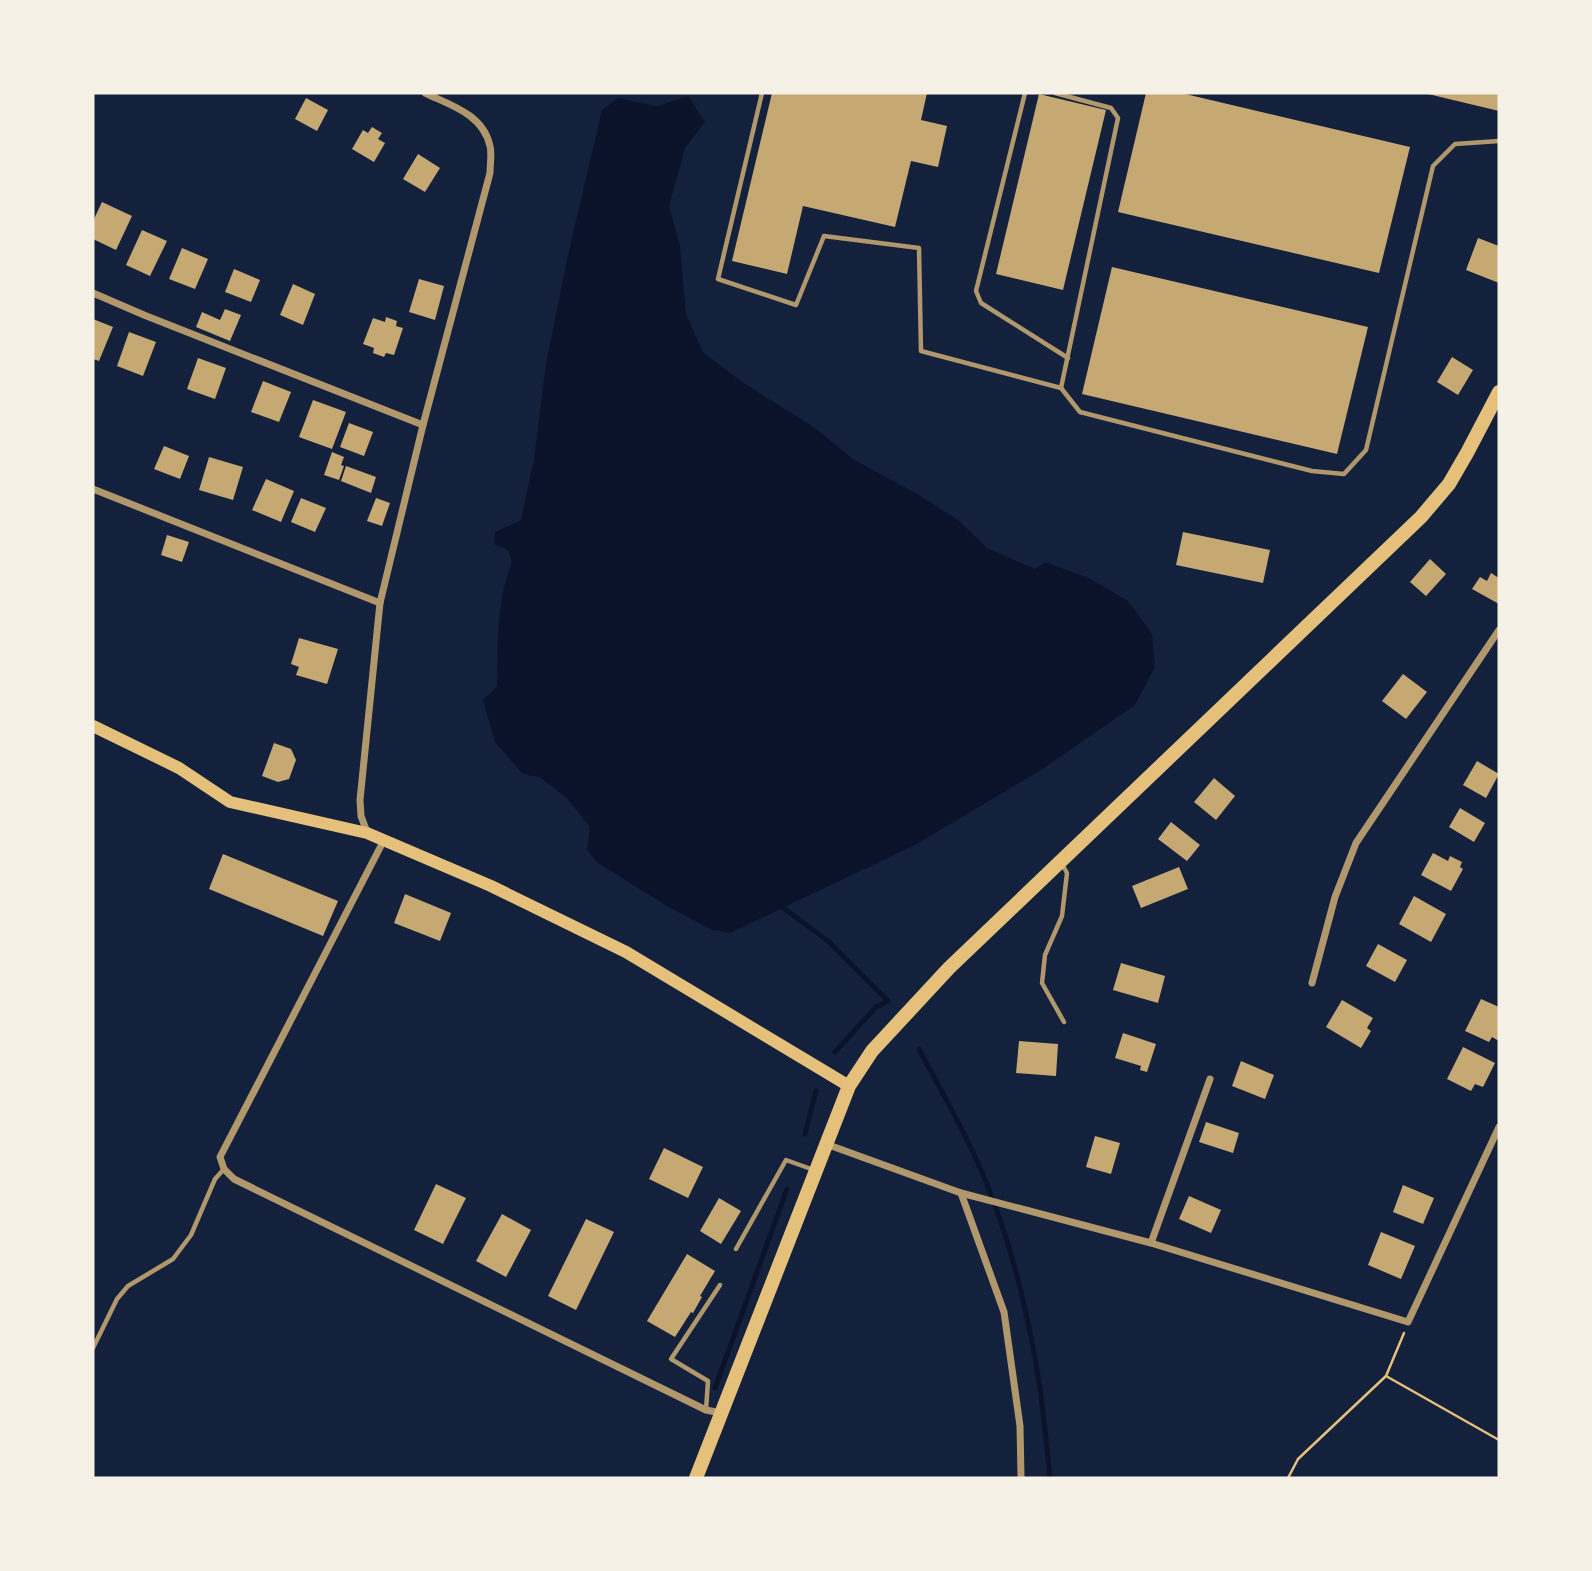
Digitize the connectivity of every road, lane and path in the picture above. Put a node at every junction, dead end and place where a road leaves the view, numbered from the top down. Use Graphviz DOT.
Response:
graph roads {
  1 [pos="425,93"];
  2 [pos="762,93"];
  3 [pos="1025,93"];
  4 [pos="1055,93"];
  5 [pos="1499,141"];
  6 [pos="93,293"];
  7 [pos="1068,358"];
  8 [pos="1061,388"];
  9 [pos="1499,392"];
  10 [pos="423,425"];
  11 [pos="93,489"];
  12 [pos="380,603"];
  13 [pos="1499,631"];
  14 [pos="93,726"];
  15 [pos="367,833"];
  16 [pos="384,840"];
  17 [pos="1060,860"];
  18 [pos="1312,983"];
  19 [pos="1064,1022"];
  20 [pos="1210,1079"];
  21 [pos="849,1086"];
  22 [pos="1499,1127"];
  23 [pos="825,1144"];
  24 [pos="224,1169"];
  25 [pos="814,1171"];
  26 [pos="961,1193"];
  27 [pos="1151,1243"];
  28 [pos="736,1249"];
  29 [pos="720,1285"];
  30 [pos="1408,1322"];
  31 [pos="93,1348"];
  32 [pos="1386,1376"];
  33 [pos="706,1410"];
  34 [pos="722,1413"];
  35 [pos="1499,1440"];
  36 [pos="696,1478"];
  37 [pos="1021,1478"];
  38 [pos="1288,1478"];
  1 -- 10 [label="street"];
  2 -- 8 [label="lane"];
  3 -- 7 [label="lane"];
  4 -- 7 [label="lane"];
  5 -- 8 [label="lane"];
  6 -- 10 [label="street"];
  7 -- 8 [label="lane"];
  9 -- 17 [label="main road"];
  10 -- 12 [label="street"];
  11 -- 12 [label="street"];
  12 -- 15 [label="street"];
  13 -- 18 [label="street"];
  14 -- 15 [label="main road"];
  15 -- 16 [label="main road"];
  16 -- 21 [label="main road"];
  16 -- 24 [label="street"];
  17 -- 19 [label="lane"];
  17 -- 21 [label="main road"];
  20 -- 27 [label="street"];
  21 -- 23 [label="main road"];
  22 -- 30 [label="street"];
  23 -- 25 [label="main road"];
  23 -- 26 [label="street"];
  24 -- 31 [label="lane"];
  24 -- 33 [label="street"];
  25 -- 28 [label="lane"];
  25 -- 34 [label="main road"];
  26 -- 27 [label="street"];
  26 -- 37 [label="street"];
  27 -- 30 [label="street"];
  29 -- 33 [label="lane"];
  30 -- 32 [label="path"];
  32 -- 35 [label="path"];
  32 -- 38 [label="path"];
  33 -- 34 [label="street"];
  34 -- 36 [label="main road"];
}
